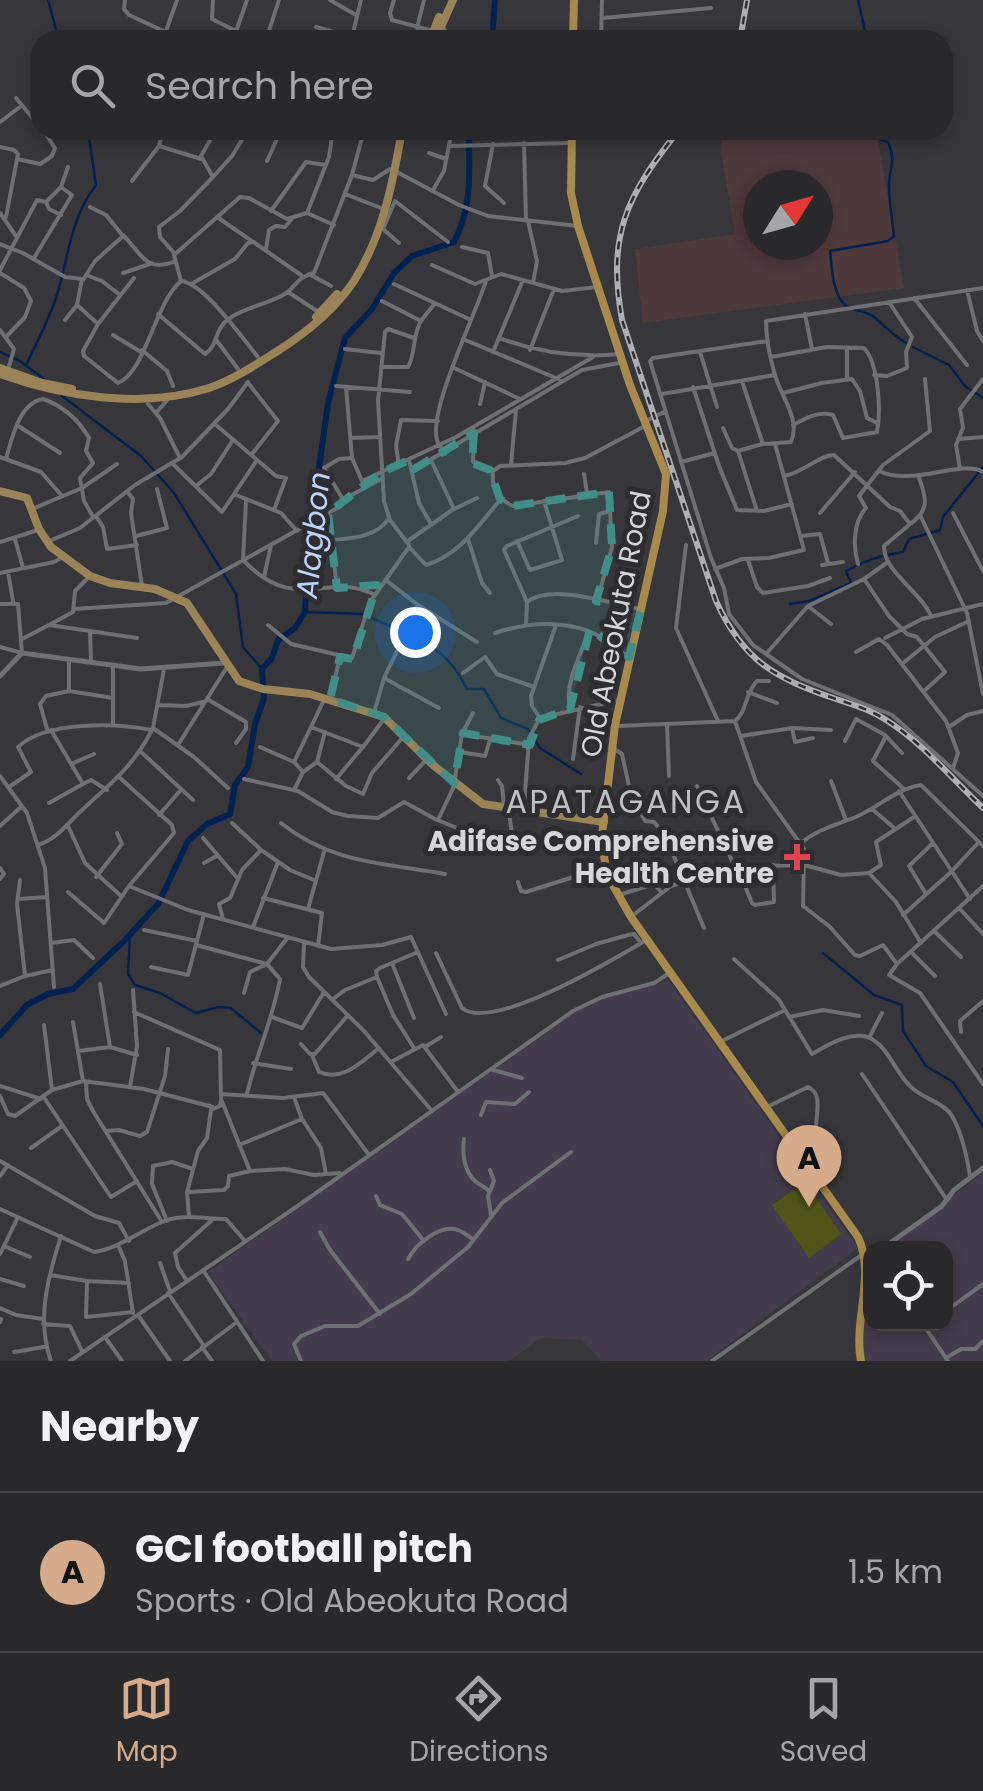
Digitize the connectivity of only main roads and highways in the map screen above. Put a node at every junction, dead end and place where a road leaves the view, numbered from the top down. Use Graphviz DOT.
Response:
graph roads {
  1 [pos="451,0"];
  2 [pos="574,0"];
  3 [pos="436,30"];
  4 [pos="573,30"];
  5 [pos="398,140"];
  6 [pos="571,140"];
  7 [pos="393,170"];
  8 [pos="364,257"];
  9 [pos="240,371"];
  10 [pos="2,374"];
  11 [pos="50,388"];
  12 [pos="0,491"];
  13 [pos="604,823"];
  14 [pos="863,1250"];
  15 [pos="863,1288"];
  16 [pos="860,1361"];
  1 -- 3 [label="main road"];
  2 -- 4 [label="highway"];
  5 -- 7 [label="main road"];
  6 -- 13 [label="highway, Old Abeokuta Road"];
  7 -- 8 [label="main road"];
  7 -- 8 [label="main road"];
  8 -- 9 [label="main road"];
  8 -- 9 [label="main road"];
  9 -- 11 [label="main road"];
  9 -- 11 [label="main road"];
  10 -- 11 [label="main road"];
  12 -- 13 [label="main road"];
  13 -- 14 [label="highway, Old Abeokuta Road"];
  15 -- 16 [label="highway"];
}
